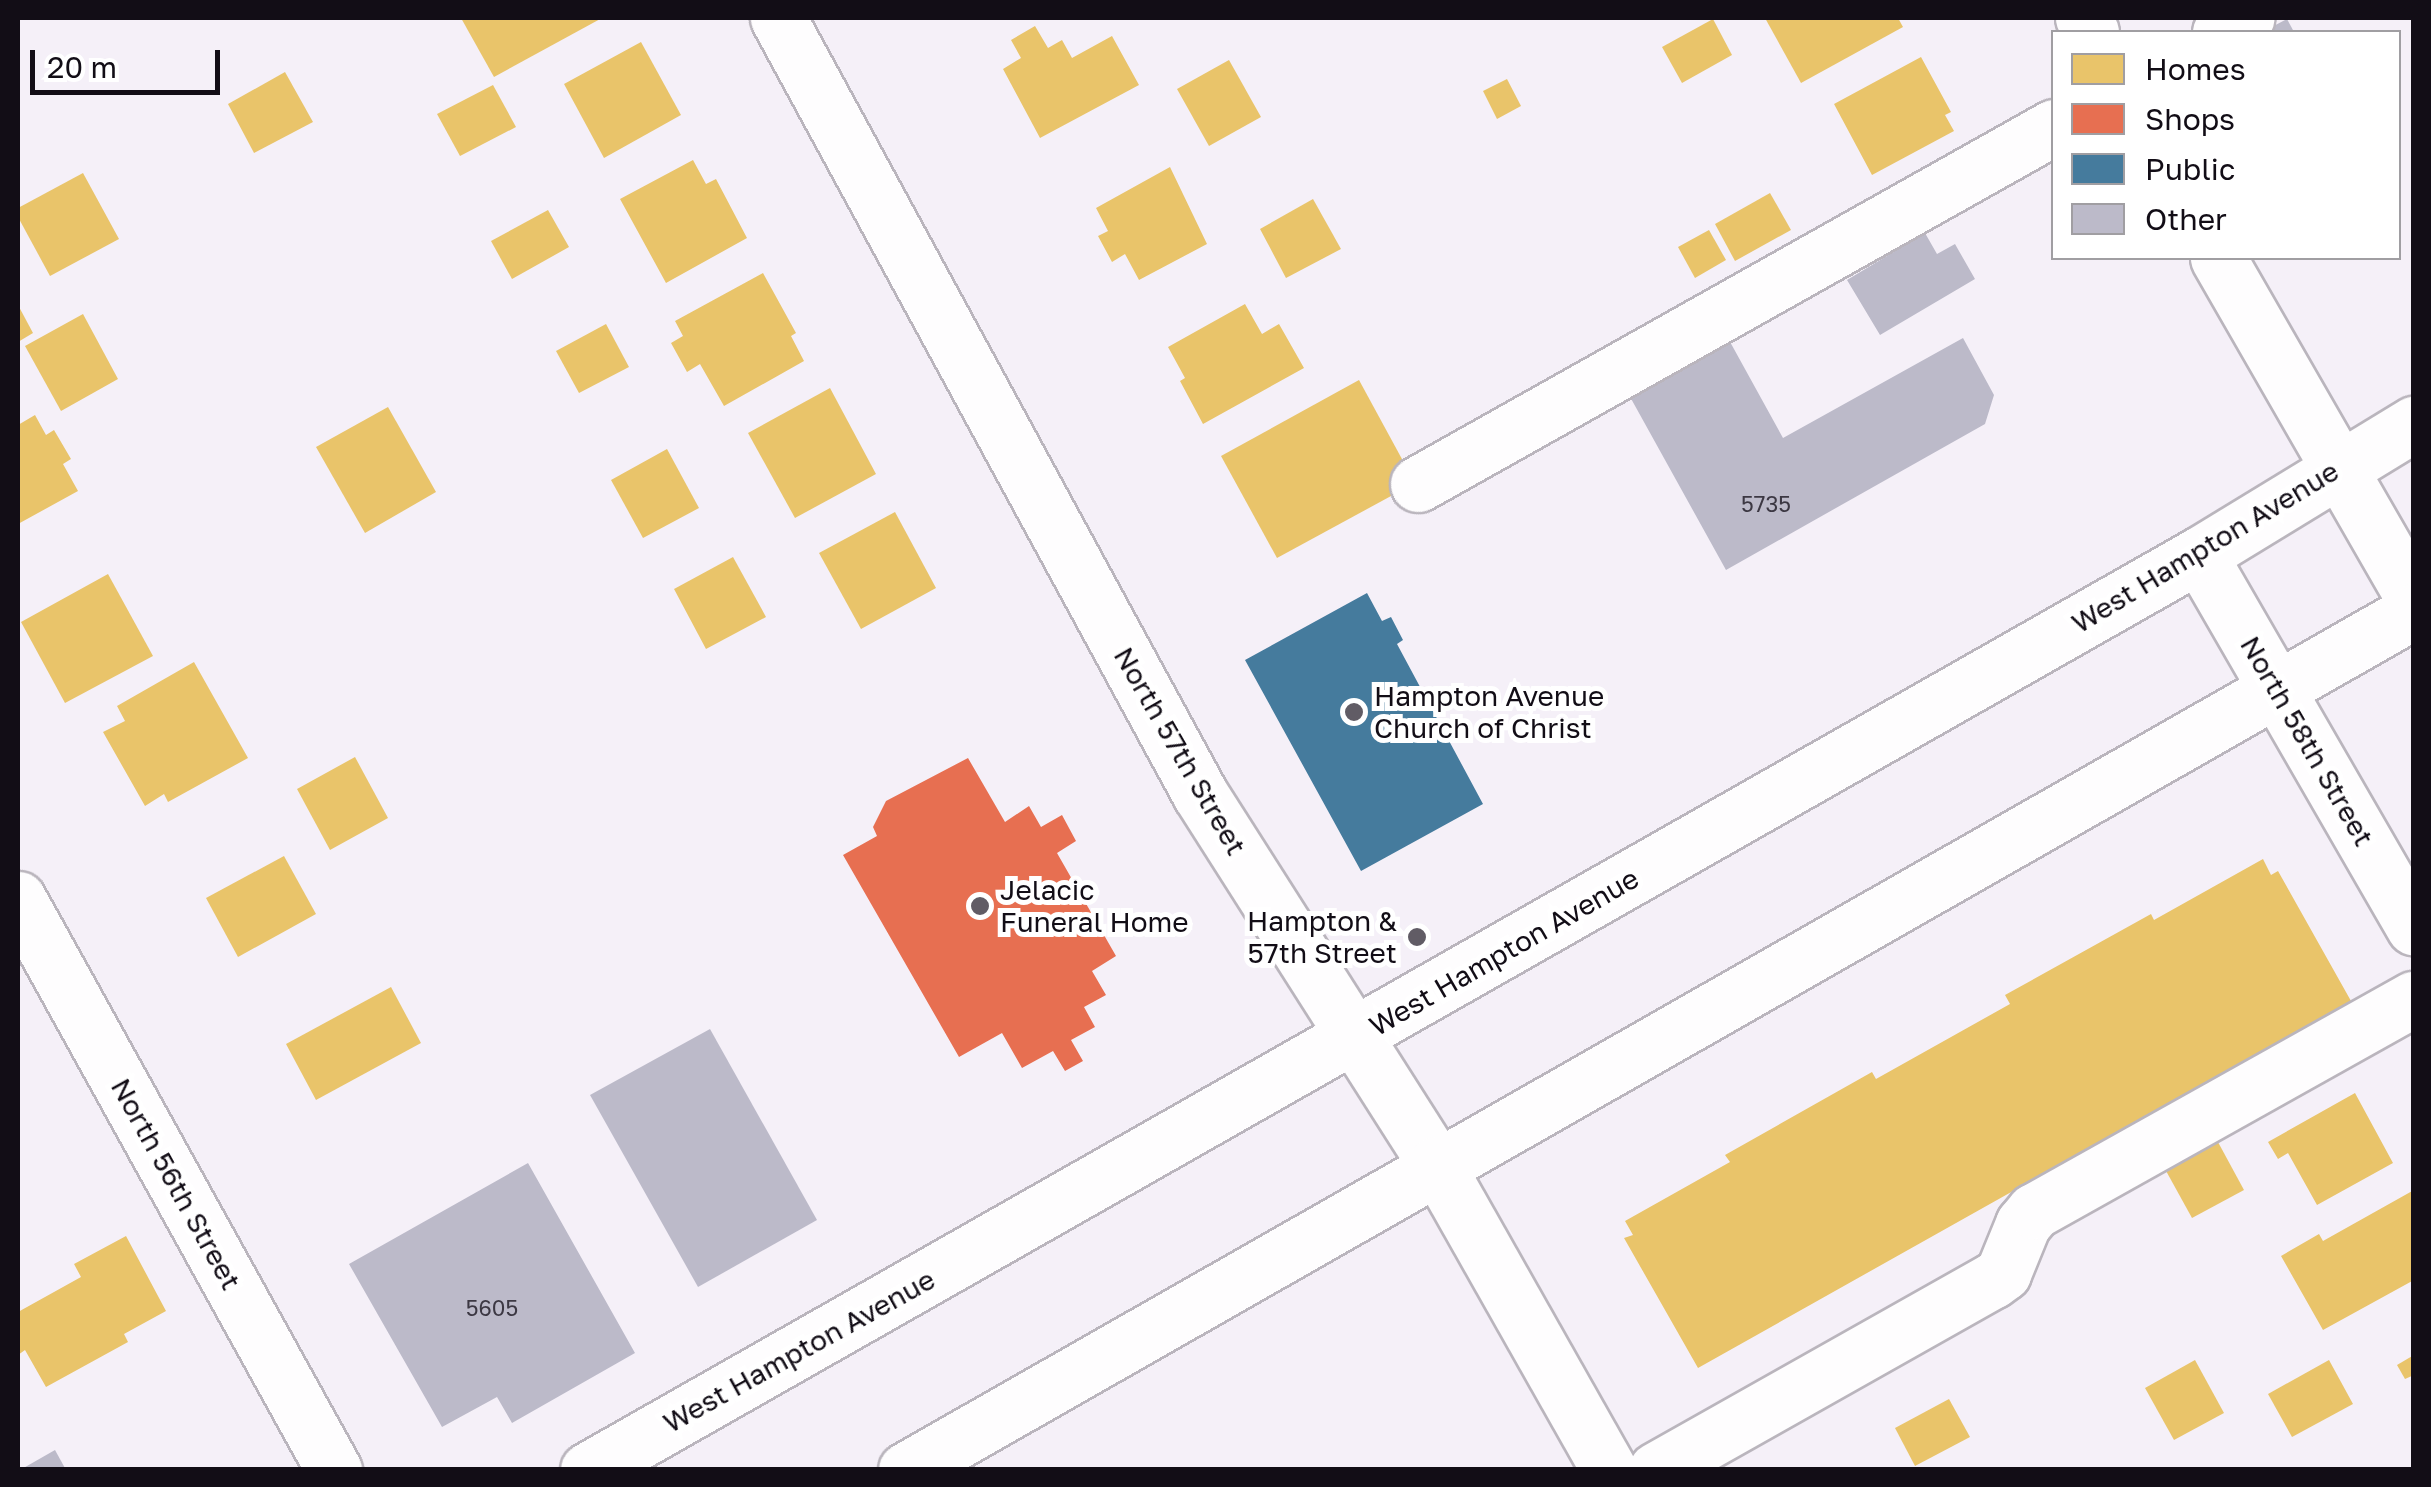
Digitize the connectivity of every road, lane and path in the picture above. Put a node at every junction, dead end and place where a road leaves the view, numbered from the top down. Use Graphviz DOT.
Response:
graph roads {
  1 [pos="778,18"];
  2 [pos="2246,18"];
  3 [pos="2224,30"];
  4 [pos="2051,129"];
  5 [pos="2219,260"];
  6 [pos="2414,424"];
  7 [pos="2336,468"];
  8 [pos="1418,484"];
  9 [pos="2199,555"];
  10 [pos="2414,599"];
  11 [pos="2414,611"];
  12 [pos="2277,685"];
  13 [pos="18,898"];
  14 [pos="2414,927"];
  15 [pos="2414,999"];
  16 [pos="1354,1037"];
  17 [pos="1436,1164"];
  18 [pos="334,1470"];
  19 [pos="588,1470"];
  20 [pos="906,1470"];
  21 [pos="1609,1470"];
  22 [pos="1656,1470"];
  1 -- 16 [label="main road, North 57th Street"];
  2 -- 3 [label="main road"];
  4 -- 8 [label="main road"];
  5 -- 7 [label="main road"];
  6 -- 7 [label="main road, West Hampton Avenue"];
  7 -- 9 [label="main road, West Hampton Avenue"];
  7 -- 10 [label="main road"];
  9 -- 12 [label="main road, North 58th Street"];
  9 -- 16 [label="main road, West Hampton Avenue"];
  11 -- 12 [label="main road"];
  12 -- 14 [label="main road, North 58th Street"];
  12 -- 17 [label="main road"];
  13 -- 18 [label="main road, North 56th Street"];
  15 -- 22 [label="main road"];
  16 -- 17 [label="main road, North 57th Street"];
  16 -- 19 [label="main road, West Hampton Avenue"];
  17 -- 20 [label="main road"];
  17 -- 21 [label="main road, North 57th Street"];
}
